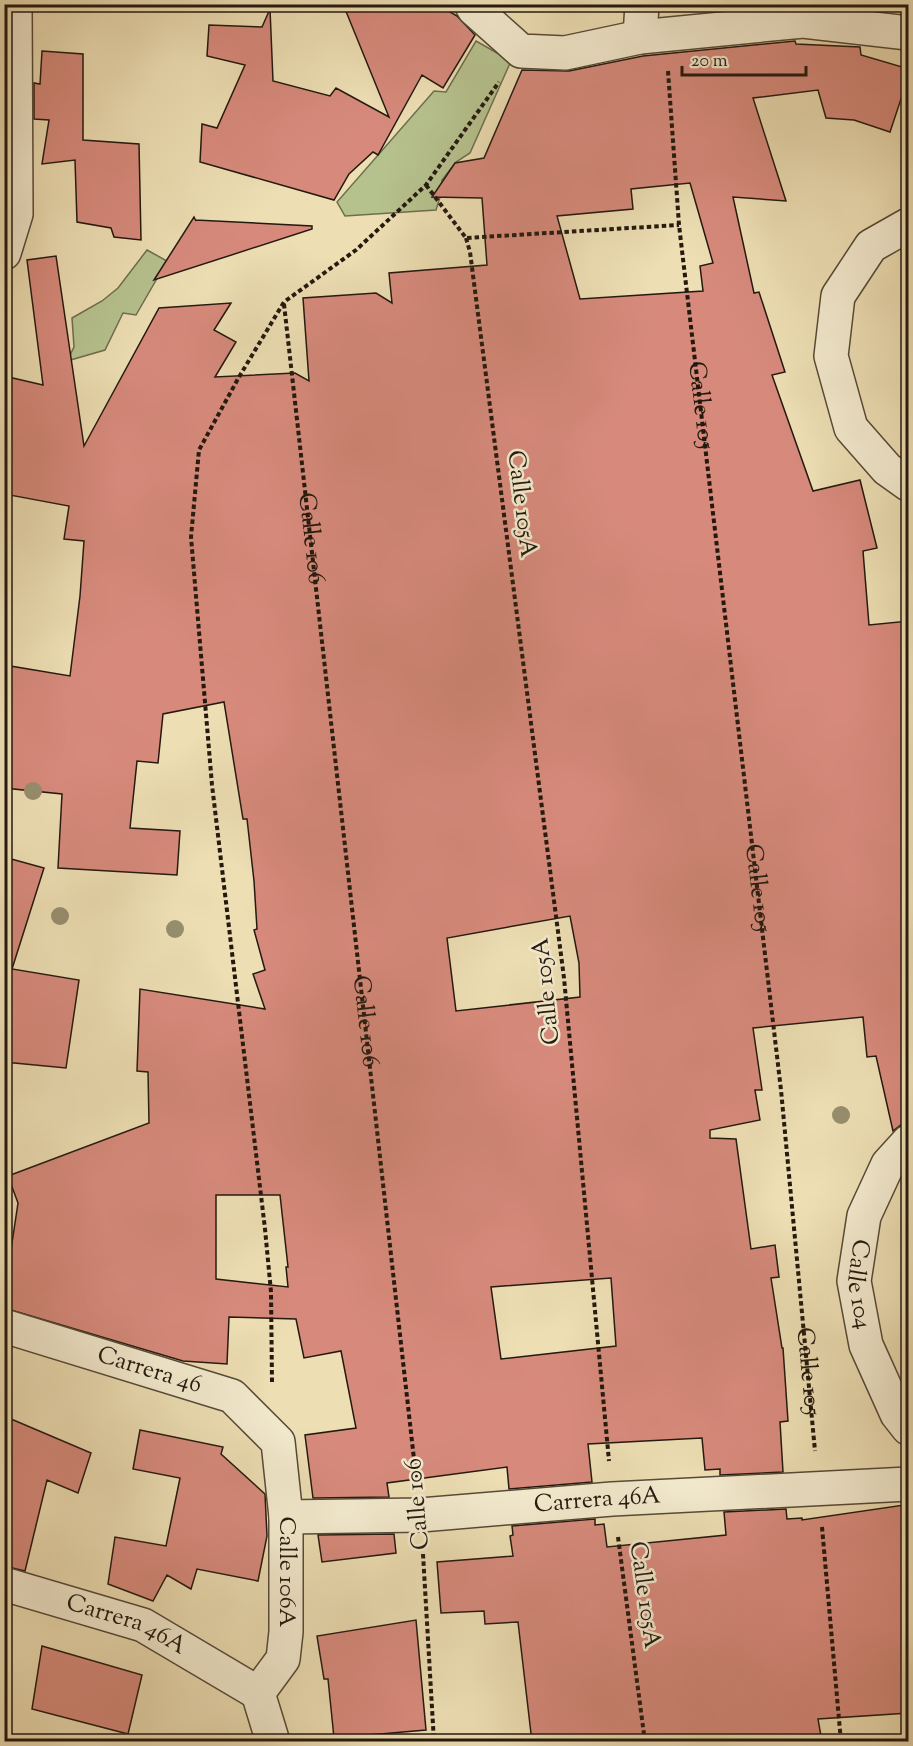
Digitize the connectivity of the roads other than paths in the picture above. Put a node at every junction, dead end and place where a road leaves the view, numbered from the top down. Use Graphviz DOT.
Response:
graph roads {
  1 [pos="15,4"];
  2 [pos="471,4"];
  3 [pos="642,4"];
  4 [pos="909,33"];
  5 [pos="653,36"];
  6 [pos="909,225"];
  7 [pos="4,253"];
  8 [pos="898,476"];
  9 [pos="909,1142"];
  10 [pos="4,1326"];
  11 [pos="909,1428"];
  12 [pos="278,1442"];
  13 [pos="909,1484"];
  14 [pos="286,1516"];
  15 [pos="4,1584"];
  16 [pos="258,1693"];
  17 [pos="273,1742"];
  1 -- 7 [label="street"];
  2 -- 5 [label="street"];
  3 -- 5 [label="street"];
  4 -- 5 [label="street"];
  6 -- 8 [label="street"];
  9 -- 11 [label="street, Calle 104"];
  10 -- 12 [label="street, Carrera 46"];
  12 -- 14 [label="street, Calle 106A"];
  13 -- 14 [label="street, Carrera 46A"];
  14 -- 16 [label="street, Calle 106A"];
  15 -- 16 [label="street, Carrera 46A"];
  16 -- 17 [label="street"];
}
